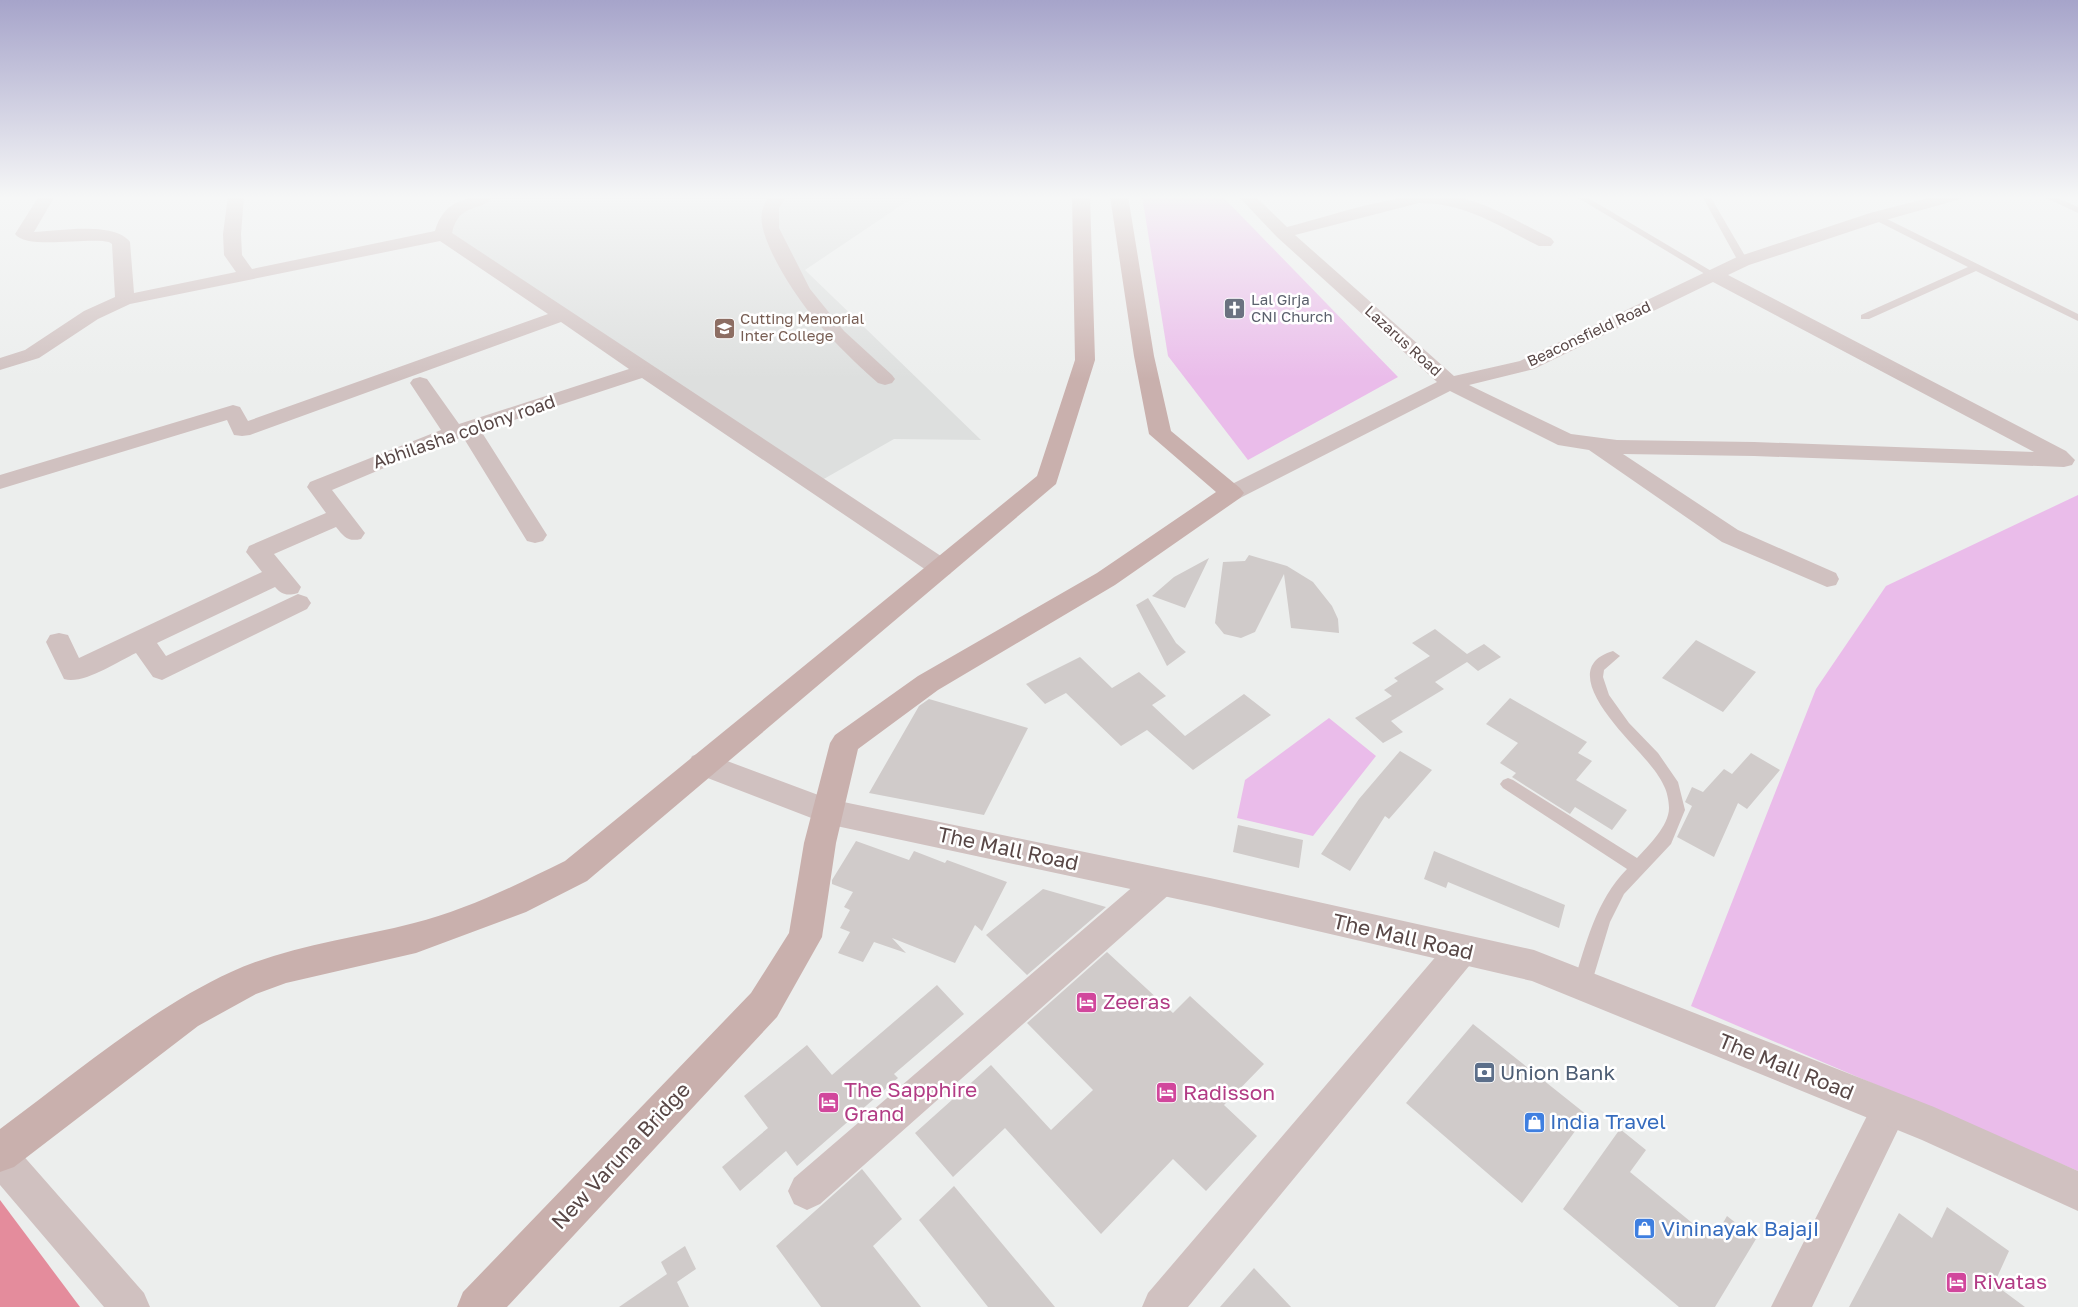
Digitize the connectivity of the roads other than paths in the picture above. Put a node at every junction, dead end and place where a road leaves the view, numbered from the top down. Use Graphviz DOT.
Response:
graph roads {
  1 [pos="122,257"];
  2 [pos="234,257"];
  3 [pos="333,257"];
  4 [pos="477,257"];
  5 [pos="784,257"];
  6 [pos="1082,257"];
  7 [pos="1129,257"];
  8 [pos="1309,257"];
  9 [pos="1682,257"];
  10 [pos="1741,257"];
  11 [pos="1755,257"];
  12 [pos="1956,257"];
  13 [pos="1743,261"];
  14 [pos="1976,267"];
  15 [pos="247,275"];
  16 [pos="1713,275"];
  17 [pos="125,300"];
  18 [pos="563,316"];
  19 [pos="1865,317"];
  20 [pos="2078,318"];
  21 [pos="0,364"];
  22 [pos="645,370"];
  23 [pos="885,379"];
  24 [pos="420,383"];
  25 [pos="1450,383"];
  26 [pos="461,430"];
  27 [pos="1594,444"];
  28 [pos="2071,463"];
  29 [pos="0,482"];
  30 [pos="1232,493"];
  31 [pos="535,535"];
  32 [pos="941,568"];
  33 [pos="1827,579"];
  34 [pos="288,588"];
  35 [pos="140,640"];
  36 [pos="59,642"];
  37 [pos="1613,656"];
  38 [pos="703,764"];
  39 [pos="1508,784"];
  40 [pos="827,810"];
  41 [pos="1639,868"];
  42 [pos="1161,882"];
  43 [pos="1462,950"];
  44 [pos="1582,985"];
  45 [pos="1890,1109"];
  46 [pos="0,1153"];
  47 [pos="0,1157"];
  48 [pos="807,1191"];
  49 [pos="2078,1191"];
  50 [pos="130,1307"];
  51 [pos="478,1307"];
  52 [pos="1162,1307"];
  53 [pos="1791,1307"];
  1 -- 17 [label="street"];
  2 -- 15 [label="street"];
  3 -- 15 [label="street"];
  4 -- 18 [label="street"];
  5 -- 23 [label="street"];
  6 -- 32 [label="main road"];
  7 -- 30 [label="main road"];
  8 -- 25 [label="street, Lazarus Road"];
  9 -- 16 [label="lane"];
  10 -- 13 [label="lane"];
  11 -- 13 [label="street, Beaconsfield Road"];
  12 -- 14 [label="lane"];
  13 -- 16 [label="street, Beaconsfield Road"];
  14 -- 19 [label="lane"];
  14 -- 20 [label="lane"];
  15 -- 17 [label="street"];
  16 -- 25 [label="street, Beaconsfield Road"];
  16 -- 28 [label="street"];
  17 -- 21 [label="street"];
  18 -- 22 [label="street"];
  18 -- 29 [label="street"];
  22 -- 26 [label="street, Abhilasha colony road"];
  22 -- 32 [label="street"];
  24 -- 26 [label="street"];
  25 -- 27 [label="street"];
  25 -- 30 [label="street, Beaconsfield Road"];
  26 -- 31 [label="street"];
  26 -- 34 [label="street, Abhilasha colony road"];
  27 -- 28 [label="street"];
  27 -- 33 [label="street"];
  30 -- 40 [label="main road, New Varuna Bridge"];
  32 -- 38 [label="main road"];
  34 -- 35 [label="street"];
  34 -- 35 [label="street"];
  35 -- 36 [label="street"];
  37 -- 41 [label="lane"];
  38 -- 40 [label="street, The Mall Road"];
  38 -- 46 [label="main road"];
  39 -- 41 [label="lane"];
  40 -- 42 [label="street, The Mall Road"];
  40 -- 51 [label="main road, New Varuna Bridge"];
  41 -- 44 [label="lane"];
  42 -- 43 [label="street, The Mall Road"];
  42 -- 48 [label="street"];
  43 -- 44 [label="street, The Mall Road"];
  43 -- 52 [label="street"];
  44 -- 45 [label="street, The Mall Road"];
  45 -- 49 [label="street, The Mall Road"];
  45 -- 53 [label="street"];
  47 -- 50 [label="street"];
}
